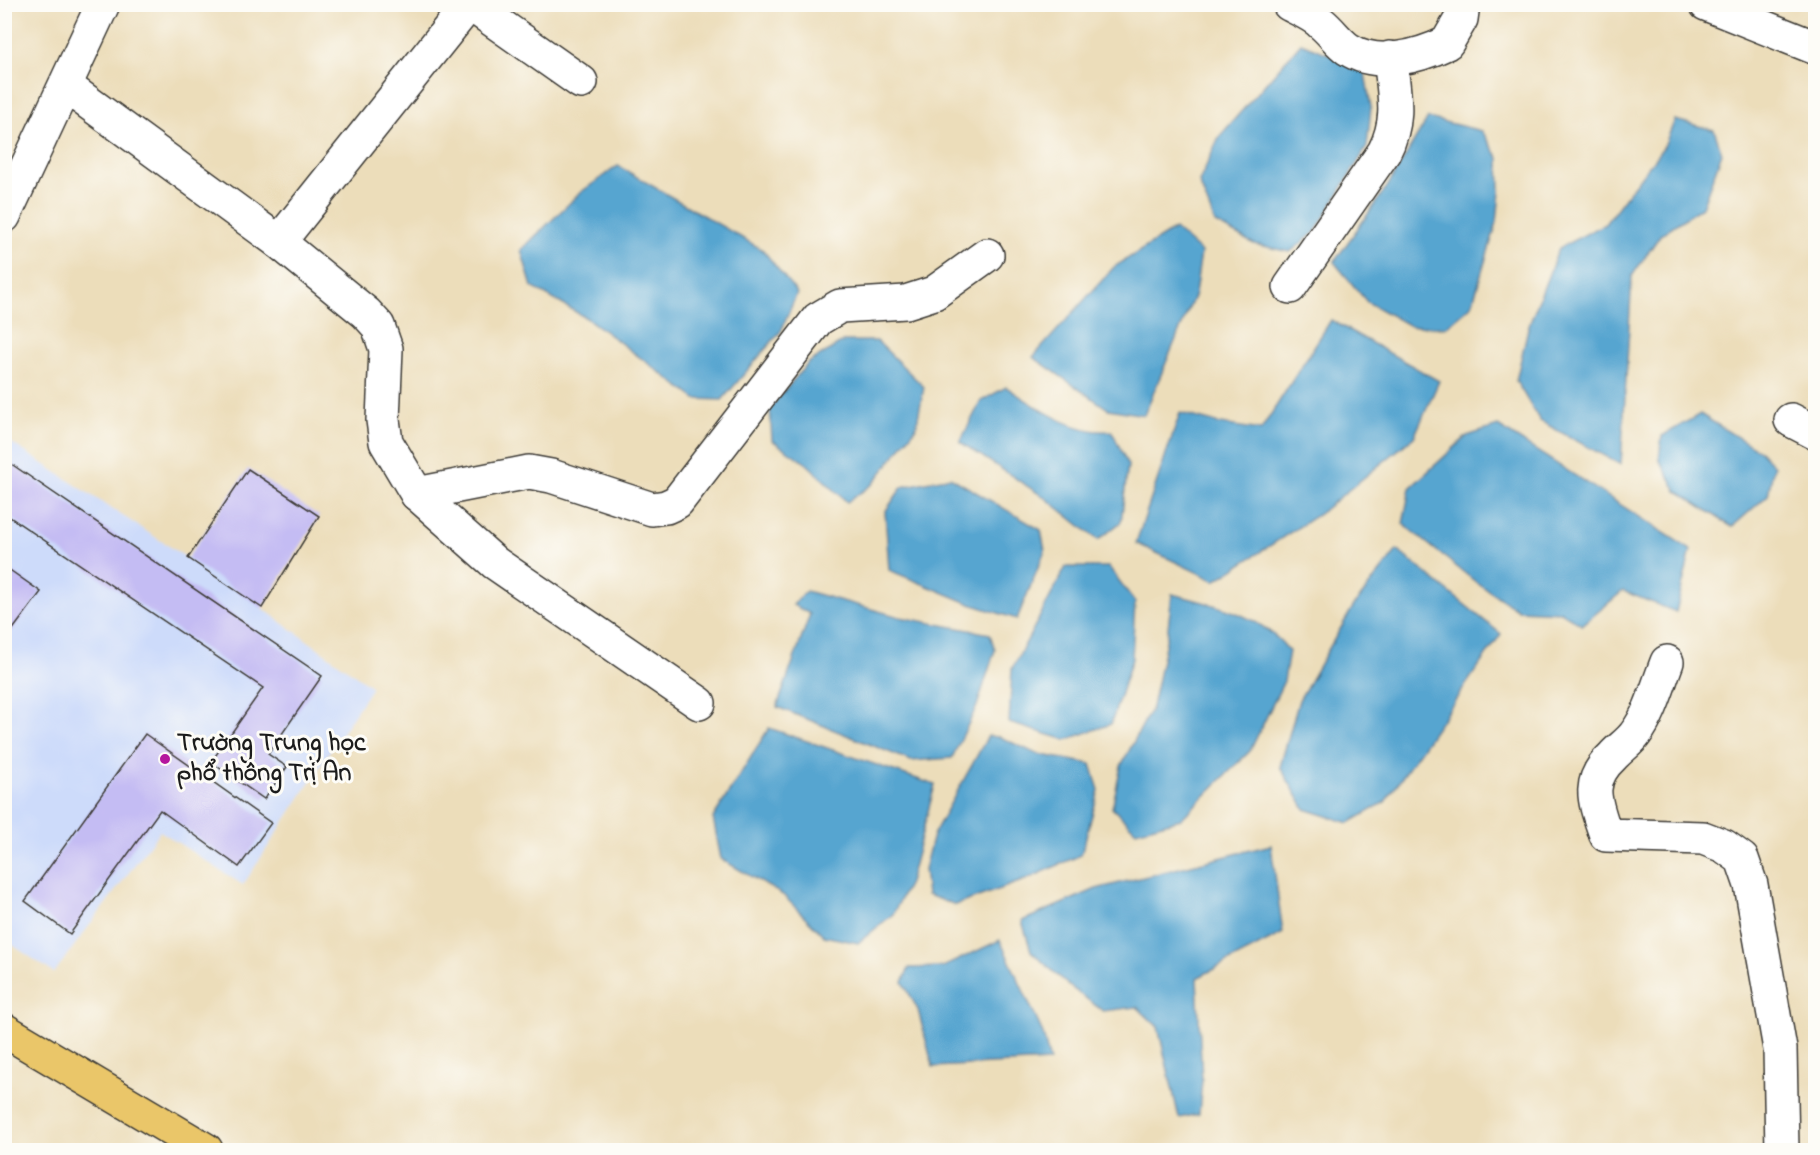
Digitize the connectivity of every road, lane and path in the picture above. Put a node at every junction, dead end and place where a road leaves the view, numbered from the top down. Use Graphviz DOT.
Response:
graph roads {
  1 [pos="103,4"];
  2 [pos="470,4"];
  3 [pos="1289,4"];
  4 [pos="1463,4"];
  5 [pos="1706,4"];
  6 [pos="1815,48"];
  7 [pos="1390,58"];
  8 [pos="580,82"];
  9 [pos="67,87"];
  10 [pos="4,216"];
  11 [pos="279,242"];
  12 [pos="987,255"];
  13 [pos="1290,287"];
  14 [pos="417,494"];
  15 [pos="1667,662"];
  16 [pos="699,702"];
  17 [pos="5,1031"];
  18 [pos="187,1146"];
  19 [pos="1782,1150"];
  1 -- 9 [label="street"];
  2 -- 8 [label="street"];
  2 -- 11 [label="street"];
  3 -- 7 [label="street"];
  4 -- 7 [label="street"];
  5 -- 6 [label="street"];
  7 -- 13 [label="street"];
  9 -- 10 [label="street"];
  9 -- 11 [label="street"];
  11 -- 14 [label="street"];
  12 -- 14 [label="street"];
  14 -- 16 [label="street"];
  15 -- 19 [label="street"];
  17 -- 18 [label="main road"];
}
